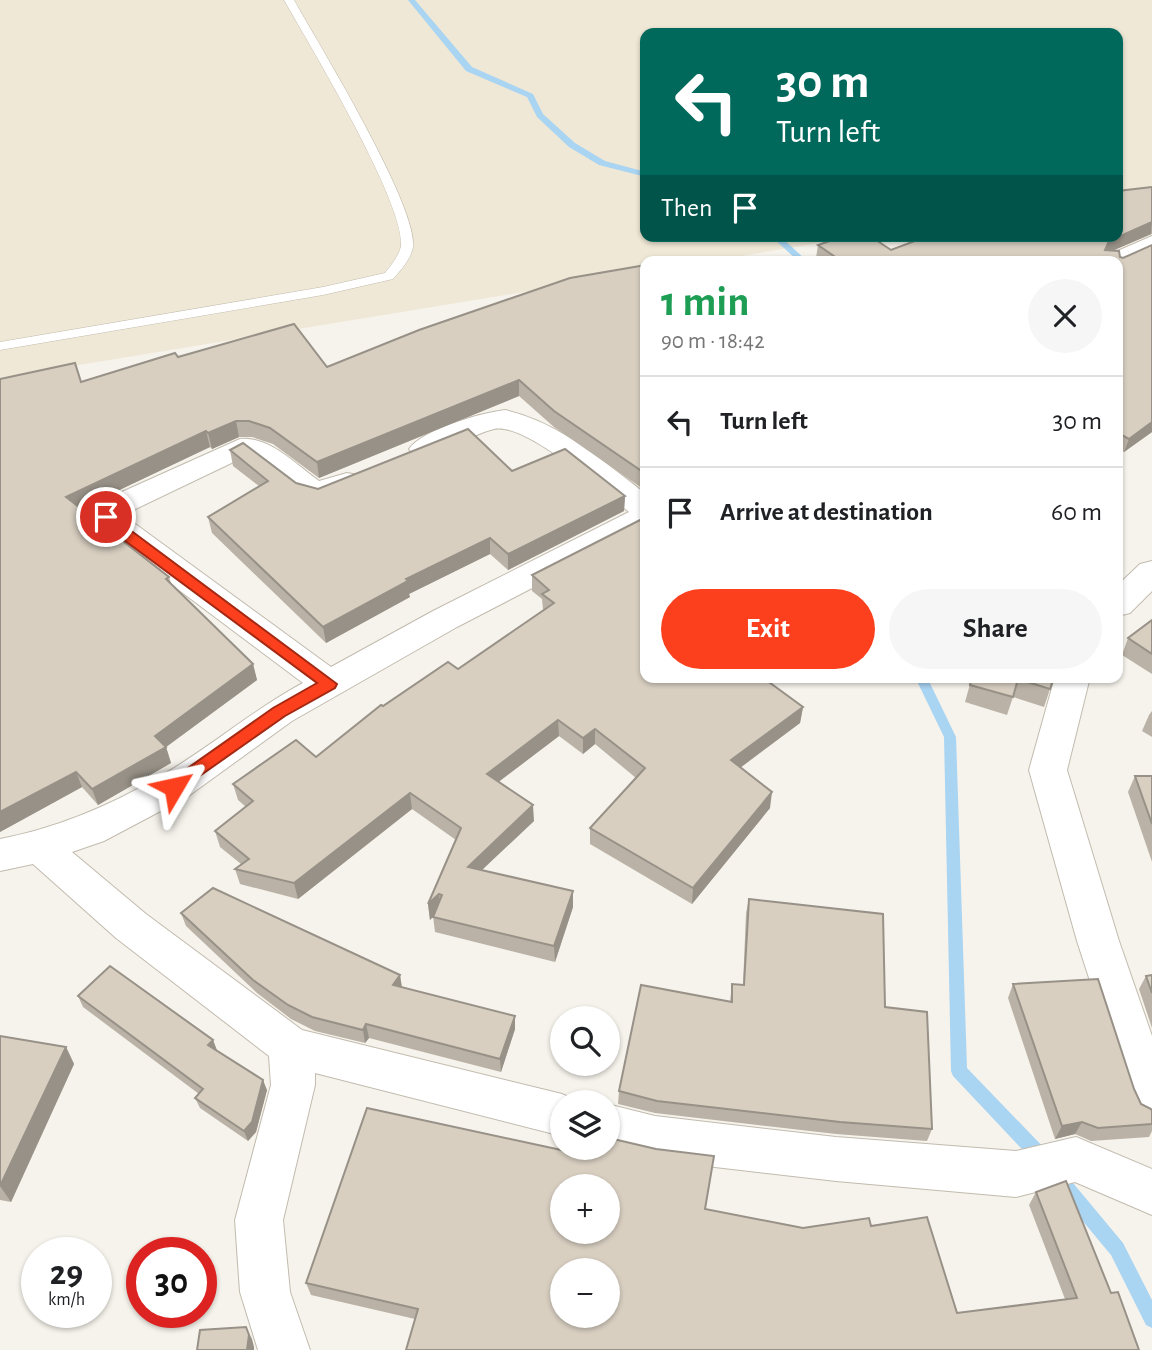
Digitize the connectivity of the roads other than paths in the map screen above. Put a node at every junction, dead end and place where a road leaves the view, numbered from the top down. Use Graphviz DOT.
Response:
graph roads {
  1 [pos="289,0"];
  2 [pos="1152,243"];
  3 [pos="1123,257"];
  4 [pos="0,346"];
  5 [pos="402,458"];
  6 [pos="367,473"];
  7 [pos="640,505"];
  8 [pos="640,519"];
  9 [pos="1152,572"];
  10 [pos="1123,600"];
  11 [pos="1071,683"];
  12 [pos="329,684"];
  13 [pos="20,851"];
  14 [pos="291,1047"];
  15 [pos="1152,1101"];
  16 [pos="550,1112"];
  17 [pos="620,1129"];
  18 [pos="1152,1192"];
  19 [pos="284,1350"];
  1 -- 4 [label="lane"];
  2 -- 3 [label="street"];
  5 -- 7 [label="street"];
  6 -- 12 [label="street"];
  8 -- 12 [label="street"];
  9 -- 10 [label="street"];
  11 -- 15 [label="street"];
  12 -- 13 [label="street"];
  13 -- 14 [label="street"];
  14 -- 16 [label="street"];
  14 -- 19 [label="street"];
  17 -- 18 [label="street"];
}
